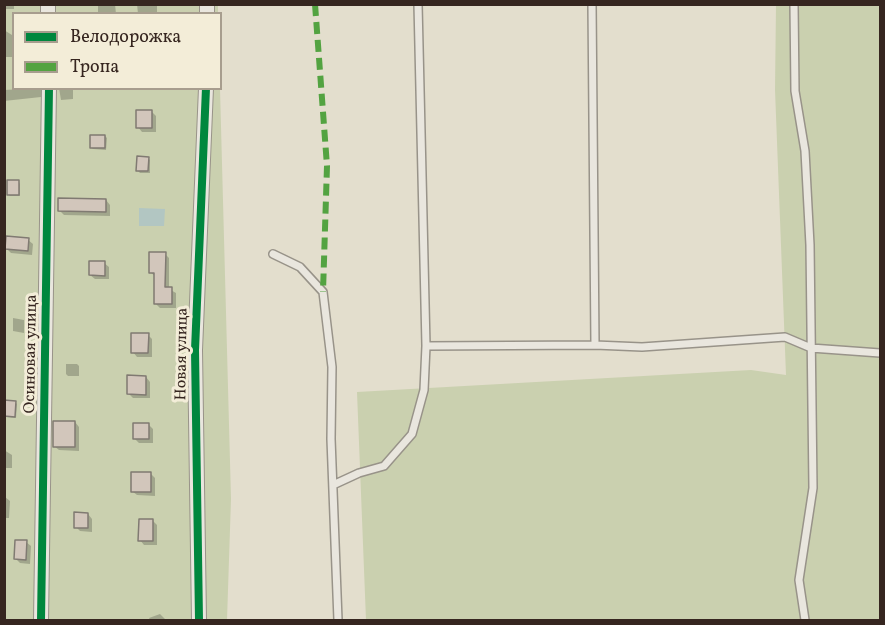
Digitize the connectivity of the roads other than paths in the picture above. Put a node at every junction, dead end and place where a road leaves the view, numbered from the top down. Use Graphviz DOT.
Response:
graph roads {
  1 [pos="418,4"];
  2 [pos="591,4"];
  3 [pos="794,4"];
  4 [pos="49,90"];
  5 [pos="206,90"];
  6 [pos="273,254"];
  7 [pos="595,345"];
  8 [pos="426,346"];
  9 [pos="811,348"];
  10 [pos="880,353"];
  11 [pos="333,485"];
  12 [pos="41,621"];
  13 [pos="199,621"];
  14 [pos="338,621"];
  15 [pos="805,621"];
  1 -- 8 [label="lane"];
  2 -- 7 [label="lane"];
  3 -- 9 [label="lane"];
  4 -- 12 [label="street, Осиновая улица"];
  5 -- 13 [label="street, Новая улица"];
  6 -- 11 [label="lane"];
  7 -- 8 [label="lane"];
  7 -- 9 [label="lane"];
  8 -- 11 [label="lane"];
  9 -- 10 [label="lane"];
  9 -- 15 [label="lane"];
  11 -- 14 [label="lane"];
}
